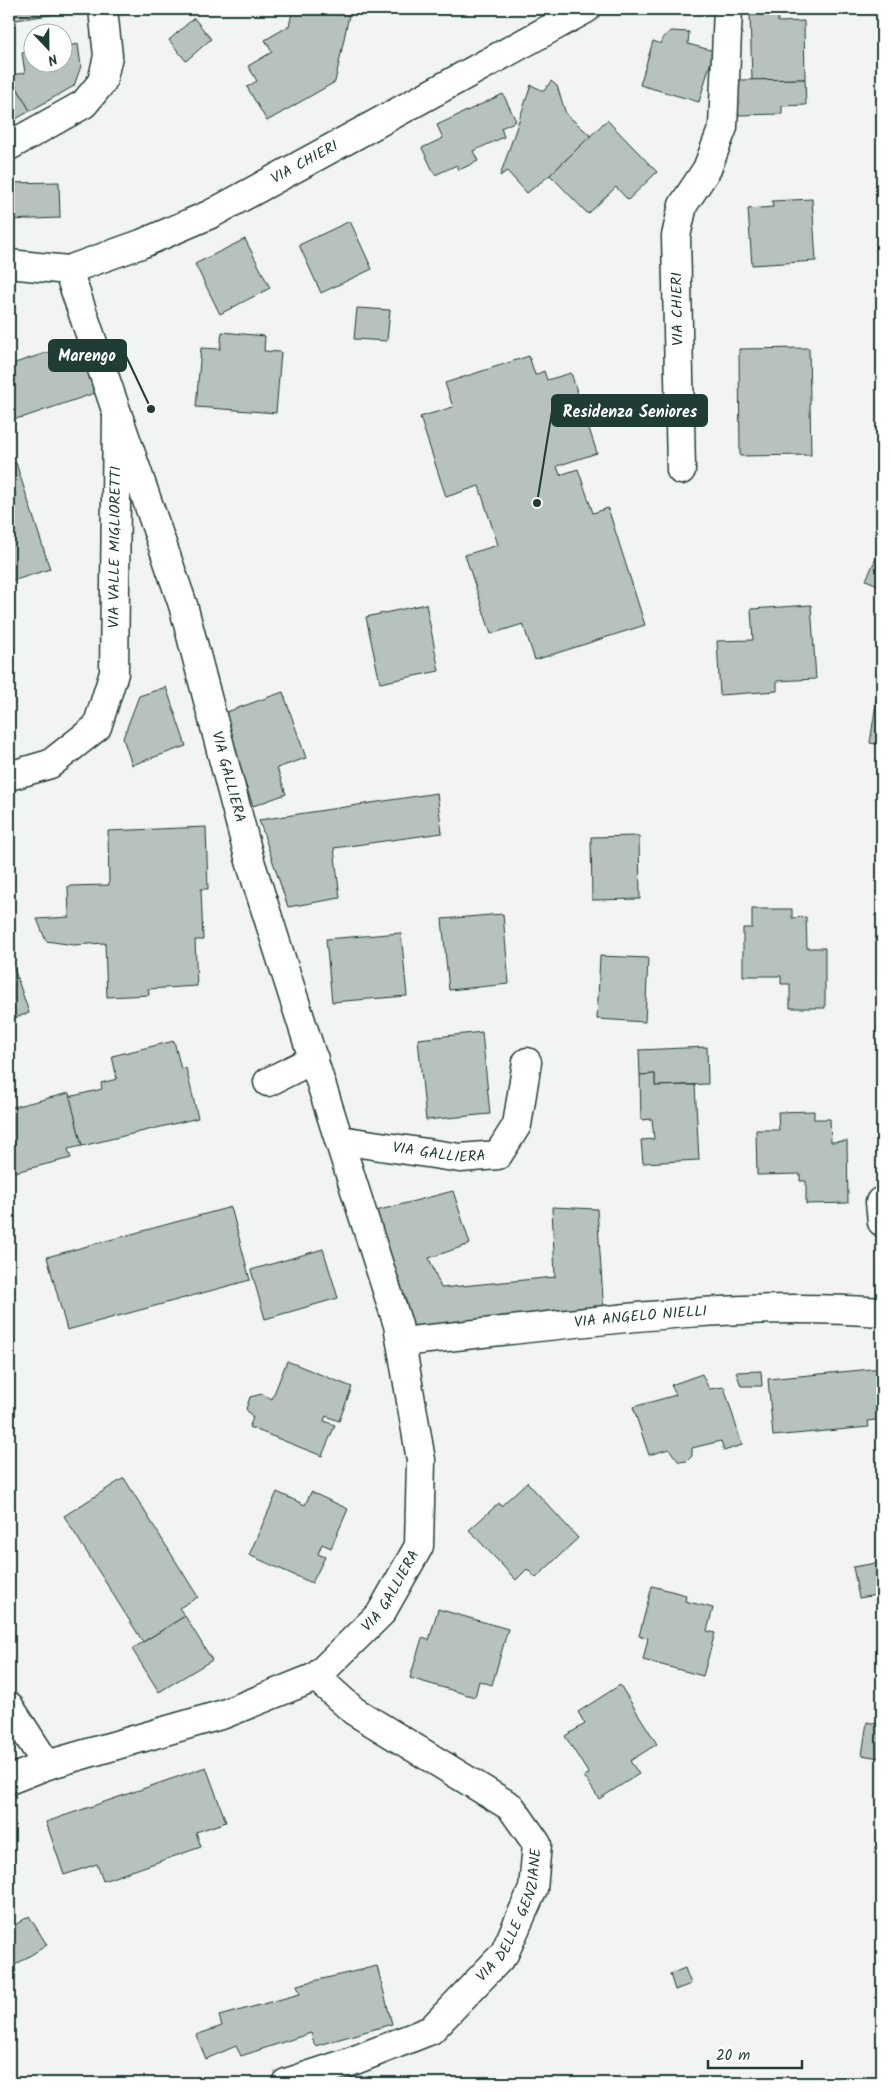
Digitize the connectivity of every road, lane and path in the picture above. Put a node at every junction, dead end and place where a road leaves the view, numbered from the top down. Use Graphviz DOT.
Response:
graph roads {
  1 [pos="102,9"];
  2 [pos="586,9"];
  3 [pos="728,9"];
  4 [pos="9,146"];
  5 [pos="9,264"];
  6 [pos="68,270"];
  7 [pos="117,413"];
  8 [pos="681,470"];
  9 [pos="9,776"];
  10 [pos="314,1059"];
  11 [pos="527,1062"];
  12 [pos="268,1082"];
  13 [pos="340,1140"];
  14 [pos="882,1312"];
  15 [pos="401,1342"];
  16 [pos="316,1677"];
  17 [pos="9,1706"];
  18 [pos="47,1765"];
  19 [pos="9,1780"];
  20 [pos="286,2083"];
  1 -- 4 [label="street"];
  2 -- 6 [label="street, VIA CHIERI"];
  3 -- 8 [label="street, VIA CHIERI"];
  5 -- 6 [label="street, VIA CHIERI"];
  6 -- 7 [label="street, VIA VALLE MIGLIORETTI"];
  7 -- 9 [label="street, VIA VALLE MIGLIORETTI"];
  7 -- 10 [label="street, VIA GALLIERA"];
  10 -- 12 [label="street"];
  10 -- 13 [label="street, VIA GALLIERA"];
  11 -- 13 [label="street, VIA GALLIERA"];
  13 -- 15 [label="street, VIA GALLIERA"];
  14 -- 15 [label="street, VIA ANGELO NIELLI"];
  15 -- 16 [label="street, VIA GALLIERA"];
  16 -- 18 [label="street, VIA GALLIERA"];
  16 -- 20 [label="street, VIA DELLE GENZIANE"];
  17 -- 18 [label="street"];
  18 -- 19 [label="street, VIA GALLIERA"];
}
